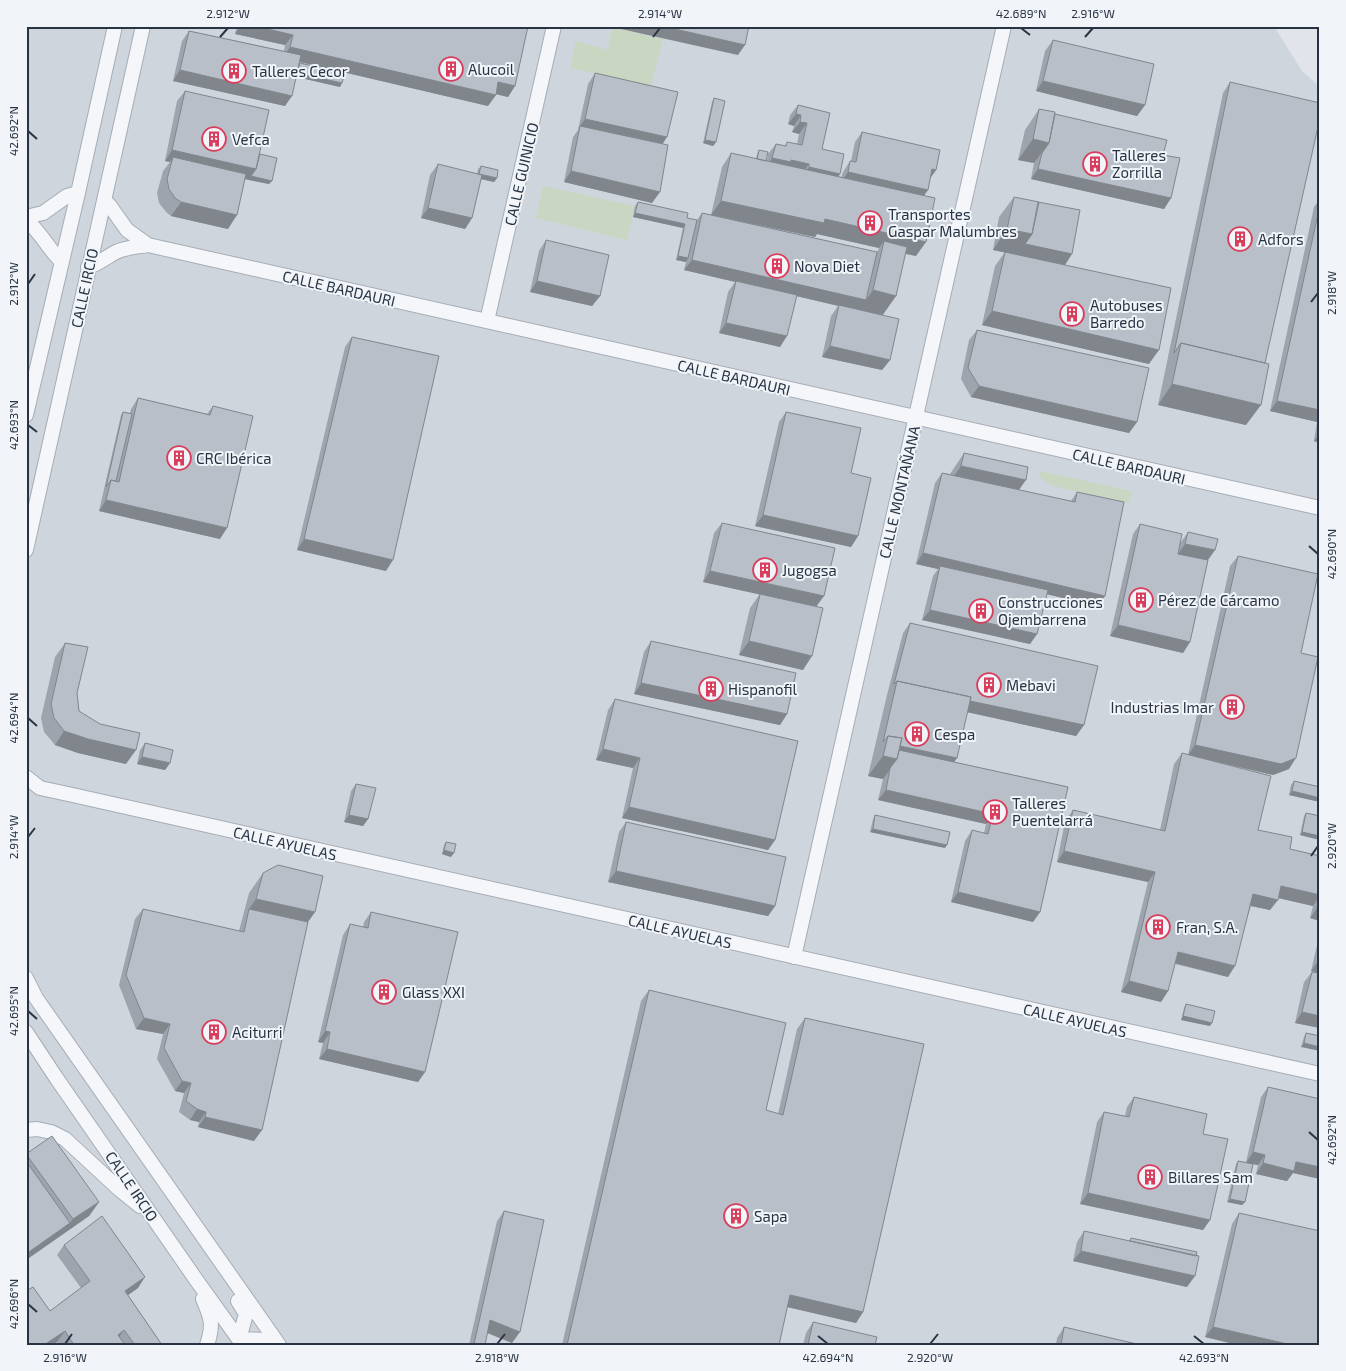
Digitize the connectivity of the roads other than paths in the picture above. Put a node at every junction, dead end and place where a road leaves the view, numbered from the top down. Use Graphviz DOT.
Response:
graph roads {
  1 [pos="115,26"];
  2 [pos="143,26"];
  3 [pos="554,26"];
  4 [pos="1004,26"];
  5 [pos="78,193"];
  6 [pos="104,200"];
  7 [pos="26,219"];
  8 [pos="148,245"];
  9 [pos="62,262"];
  10 [pos="88,267"];
  11 [pos="487,321"];
  12 [pos="26,415"];
  13 [pos="916,418"];
  14 [pos="1320,508"];
  15 [pos="26,550"];
  16 [pos="26,777"];
  17 [pos="40,788"];
  18 [pos="26,792"];
  19 [pos="794,957"];
  20 [pos="26,978"];
  21 [pos="26,1032"];
  22 [pos="1320,1074"];
  23 [pos="26,1130"];
  24 [pos="152,1216"];
  25 [pos="210,1248"];
  26 [pos="197,1282"];
  27 [pos="238,1343"];
  28 [pos="207,1345"];
  29 [pos="269,1345"];
  30 [pos="279,1345"];
  1 -- 5 [label="street, CALLE IRCIO"];
  2 -- 6 [label="street, CALLE IRCIO"];
  3 -- 11 [label="street, CALLE GUINICIO"];
  4 -- 13 [label="street, CALLE MONTAÑANA"];
  5 -- 7 [label="street"];
  5 -- 9 [label="street, CALLE IRCIO"];
  6 -- 8 [label="street, CALLE BARDAURI"];
  6 -- 10 [label="street, CALLE IRCIO"];
  7 -- 9 [label="street"];
  8 -- 10 [label="street, CALLE BARDAURI"];
  8 -- 11 [label="street, CALLE BARDAURI"];
  9 -- 12 [label="street, CALLE IRCIO"];
  10 -- 15 [label="street, CALLE IRCIO"];
  11 -- 13 [label="street, CALLE BARDAURI"];
  13 -- 14 [label="street, CALLE BARDAURI"];
  13 -- 19 [label="street, CALLE MONTAÑANA"];
  16 -- 17 [label="street, CALLE AYUELAS"];
  17 -- 18 [label="street, CALLE AYUELAS"];
  17 -- 19 [label="street, CALLE AYUELAS"];
  19 -- 22 [label="street, CALLE AYUELAS"];
  20 -- 25 [label="street, CALLE IRCIO"];
  21 -- 24 [label="street, CALLE IRCIO"];
  23 -- 24 [label="street"];
  24 -- 26 [label="street, CALLE IRCIO"];
  25 -- 27 [label="street, CALLE IRCIO"];
  25 -- 30 [label="street, CALLE IRCIO"];
  26 -- 27 [label="street, CALLE IRCIO"];
  26 -- 28 [label="street"];
  27 -- 29 [label="street"];
}
